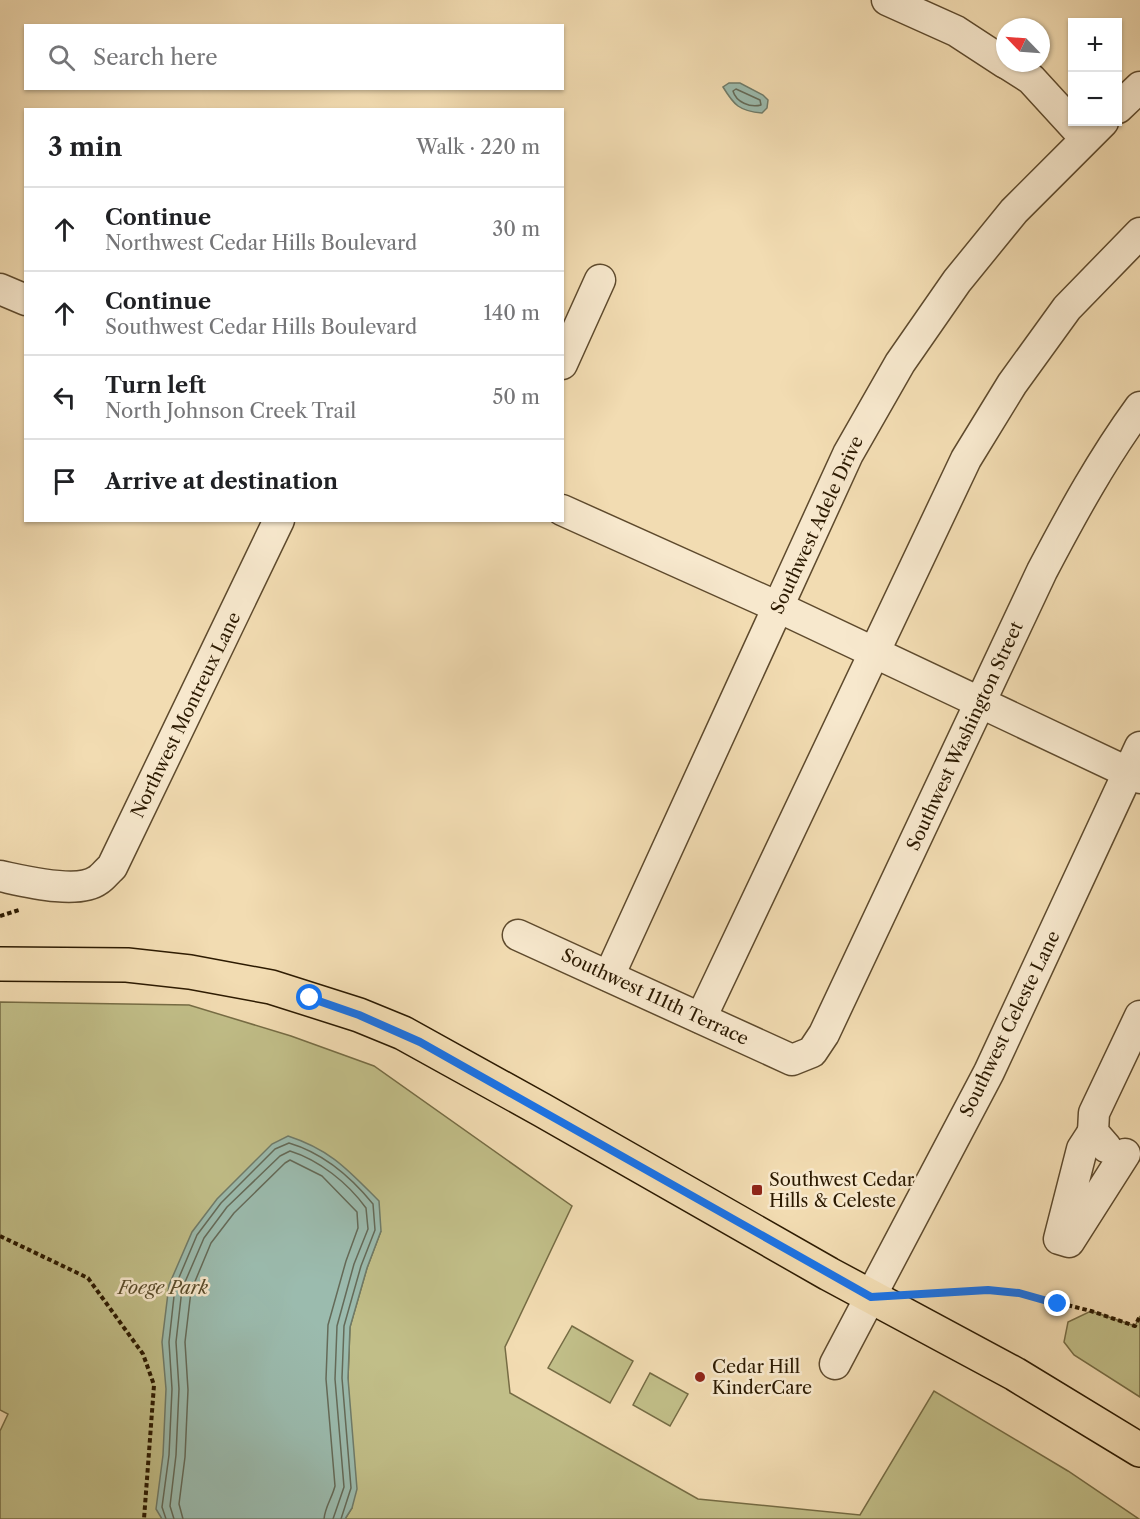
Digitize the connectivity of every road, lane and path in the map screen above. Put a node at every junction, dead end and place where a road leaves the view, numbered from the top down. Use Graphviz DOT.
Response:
graph roads {
  1 [pos="887,0"];
  2 [pos="996,57"];
  3 [pos="1019,72"];
  4 [pos="1140,87"];
  5 [pos="1122,104"];
  6 [pos="1094,130"];
  7 [pos="1140,233"];
  8 [pos="600,280"];
  9 [pos="0,289"];
  10 [pos="24,299"];
  11 [pos="564,360"];
  12 [pos="1140,407"];
  13 [pos="564,511"];
  14 [pos="278,522"];
  15 [pos="778,607"];
  16 [pos="874,652"];
  17 [pos="981,702"];
  18 [pos="1136,765"];
  19 [pos="0,876"];
  20 [pos="518,935"];
  21 [pos="0,964"];
  22 [pos="609,976"];
  23 [pos="1140,1016"];
  24 [pos="701,1018"];
  25 [pos="792,1060"];
  26 [pos="1093,1132"];
  27 [pos="1133,1154"];
  28 [pos="0,1236"];
  29 [pos="919,1293"];
  30 [pos="871,1297"];
  31 [pos="1140,1316"];
  32 [pos="835,1364"];
  33 [pos="1140,1450"];
  34 [pos="144,1519"];
  1 -- 2 [label="street"];
  3 -- 6 [label="street"];
  4 -- 5 [label="street"];
  6 -- 15 [label="street, Southwest Adele Drive"];
  7 -- 16 [label="street"];
  8 -- 11 [label="street"];
  9 -- 10 [label="street"];
  12 -- 17 [label="street, Southwest Washington Street"];
  13 -- 15 [label="street"];
  14 -- 19 [label="street, Northwest Montreux Lane"];
  15 -- 16 [label="street"];
  15 -- 22 [label="street, Southwest Adele Drive"];
  16 -- 17 [label="street"];
  16 -- 24 [label="street"];
  17 -- 18 [label="street"];
  17 -- 25 [label="street, Southwest Washington Street"];
  18 -- 30 [label="street, Southwest Celeste Lane"];
  20 -- 22 [label="street, Southwest 111th Terrace"];
  21 -- 30 [label="main road"];
  22 -- 24 [label="street, Southwest 111th Terrace"];
  23 -- 26 [label="street"];
  24 -- 25 [label="street, Southwest 111th Terrace"];
  26 -- 27 [label="street"];
  26 -- 27 [label="street"];
  28 -- 34 [label="path"];
  29 -- 31 [label="path"];
  30 -- 32 [label="street, Southwest Celeste Lane"];
  30 -- 33 [label="main road"];
}
